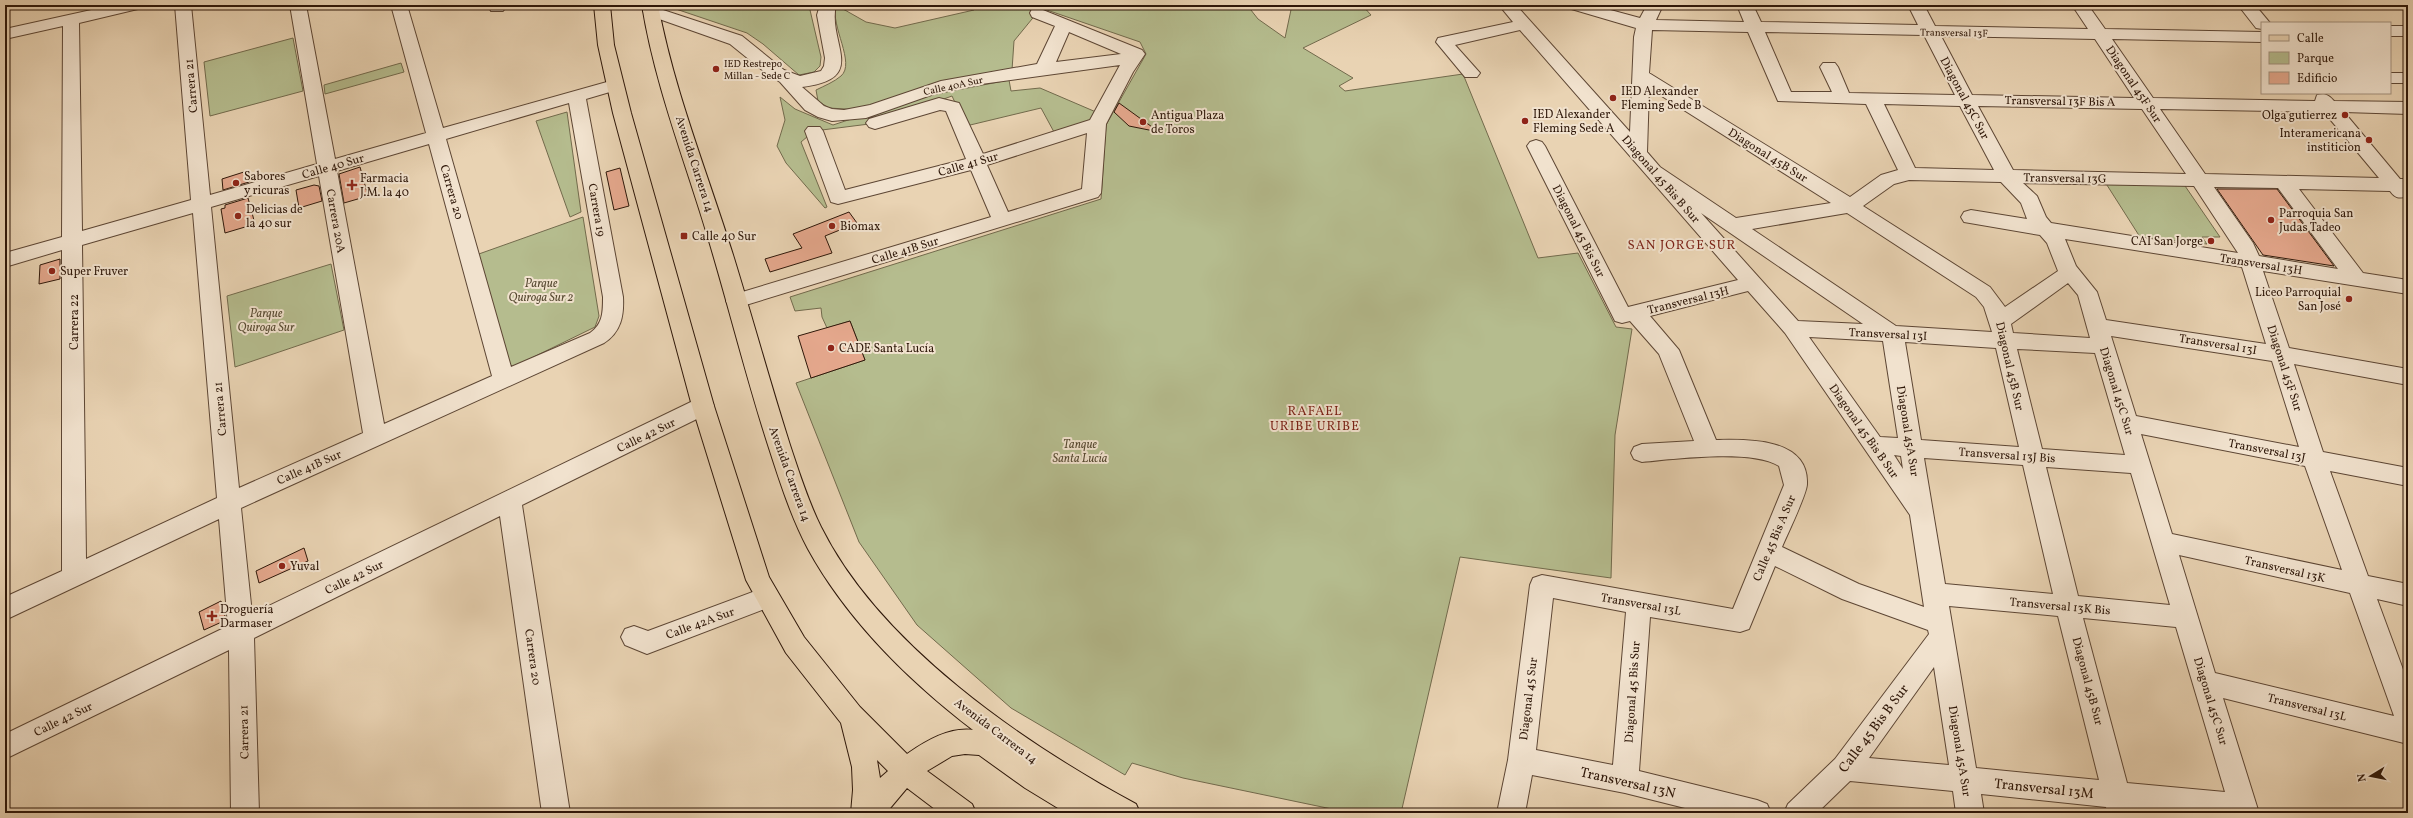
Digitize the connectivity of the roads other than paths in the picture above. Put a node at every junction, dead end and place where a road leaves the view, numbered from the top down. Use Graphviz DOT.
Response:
graph roads {
  1 [pos="136,5"];
  2 [pos="183,5"];
  3 [pos="298,5"];
  4 [pos="399,5"];
  5 [pos="602,5"];
  6 [pos="828,5"];
  7 [pos="1507,5"];
  8 [pos="1574,5"];
  9 [pos="1655,5"];
  10 [pos="1745,5"];
  11 [pos="1916,5"];
  12 [pos="2080,5"];
  13 [pos="2246,5"];
  14 [pos="650,8"];
  15 [pos="1038,13"];
  16 [pos="71,19"];
  17 [pos="2261,23"];
  18 [pos="1064,24"];
  19 [pos="1524,24"];
  20 [pos="1645,25"];
  21 [pos="1754,28"];
  22 [pos="1930,31"];
  23 [pos="2391,31"];
  24 [pos="2408,31"];
  25 [pos="5,34"];
  26 [pos="2100,34"];
  27 [pos="2261,37"];
  28 [pos="1136,54"];
  29 [pos="1829,67"];
  30 [pos="1043,70"];
  31 [pos="1471,73"];
  32 [pos="1642,76"];
  33 [pos="786,78"];
  34 [pos="2391,78"];
  35 [pos="2408,78"];
  36 [pos="614,85"];
  37 [pos="577,96"];
  38 [pos="1843,98"];
  39 [pos="1873,99"];
  40 [pos="1966,100"];
  41 [pos="2323,100"];
  42 [pos="2147,103"];
  43 [pos="2408,108"];
  44 [pos="831,114"];
  45 [pos="1097,124"];
  46 [pos="814,131"];
  47 [pos="436,136"];
  48 [pos="1536,146"];
  49 [pos="1638,153"];
  50 [pos="978,162"];
  51 [pos="326,168"];
  52 [pos="1654,171"];
  53 [pos="1910,174"];
  54 [pos="2007,177"];
  55 [pos="2200,181"];
  56 [pos="2284,183"];
  57 [pos="2401,185"];
  58 [pos="2408,199"];
  59 [pos="202,204"];
  60 [pos="1850,206"];
  61 [pos="1971,217"];
  62 [pos="1002,221"];
  63 [pos="1733,225"];
  64 [pos="2047,229"];
  65 [pos="73,240"];
  66 [pos="5,260"];
  67 [pos="2251,262"];
  68 [pos="2070,272"];
  69 [pos="2357,279"];
  70 [pos="1753,284"];
  71 [pos="2408,288"];
  72 [pos="736,301"];
  73 [pos="1629,314"];
  74 [pos="611,324"];
  75 [pos="1792,328"];
  76 [pos="2002,331"];
  77 [pos="1893,335"];
  78 [pos="2101,336"];
  79 [pos="2280,354"];
  80 [pos="2408,377"];
  81 [pos="504,380"];
  82 [pos="703,406"];
  83 [pos="2127,423"];
  84 [pos="376,438"];
  85 [pos="1874,445"];
  86 [pos="1911,448"];
  87 [pos="1708,449"];
  88 [pos="1642,453"];
  89 [pos="2031,457"];
  90 [pos="2314,459"];
  91 [pos="2140,465"];
  92 [pos="2408,477"];
  93 [pos="510,501"];
  94 [pos="229,503"];
  95 [pos="1922,514"];
  96 [pos="2163,542"];
  97 [pos="1768,551"];
  98 [pos="74,577"];
  99 [pos="1542,585"];
  100 [pos="2360,586"];
  101 [pos="1935,594"];
  102 [pos="2408,595"];
  103 [pos="766,598"];
  104 [pos="1639,604"];
  105 [pos="2068,607"];
  106 [pos="5,609"];
  107 [pos="2185,617"];
  108 [pos="1740,621"];
  109 [pos="1941,629"];
  110 [pos="241,632"];
  111 [pos="634,637"];
  112 [pos="2205,682"];
  113 [pos="851,715"];
  114 [pos="2408,719"];
  115 [pos="2408,732"];
  116 [pos="5,747"];
  117 [pos="1521,760"];
  118 [pos="1845,768"];
  119 [pos="906,770"];
  120 [pos="1625,780"];
  121 [pos="1965,780"];
  122 [pos="2120,804"];
  123 [pos="1087,806"];
  124 [pos="2244,810"];
  125 [pos="245,813"];
  126 [pos="556,813"];
  127 [pos="865,813"];
  128 [pos="870,813"];
  129 [pos="962,813"];
  130 [pos="1126,813"];
  131 [pos="1511,813"];
  132 [pos="1757,813"];
  133 [pos="1798,813"];
  134 [pos="1970,813"];
  1 -- 16 [label="street"];
  2 -- 59 [label="street, Carrera 21"];
  3 -- 51 [label="street, Carrera 20A"];
  4 -- 47 [label="street, Carrera 20"];
  5 -- 36 [label="main road"];
  6 -- 33 [label="street"];
  7 -- 19 [label="street, Diagonal 45 Bis B Sur"];
  8 -- 20 [label="street, Transversal 13F"];
  9 -- 20 [label="street"];
  10 -- 21 [label="street"];
  11 -- 22 [label="street, Diagonal 45C Sur"];
  12 -- 26 [label="street, Diagonal 45F Sur"];
  13 -- 17 [label="street"];
  14 -- 33 [label="street, Calle 40A Sur"];
  14 -- 72 [label="main road, Avenida Carrera 14"];
  15 -- 18 [label="street"];
  16 -- 25 [label="street"];
  16 -- 65 [label="street, Carrera 22"];
  18 -- 28 [label="street"];
  18 -- 30 [label="street"];
  19 -- 31 [label="street"];
  19 -- 49 [label="street, Diagonal 45 Bis B Sur"];
  20 -- 21 [label="street, Transversal 13F"];
  20 -- 32 [label="street"];
  21 -- 22 [label="street, Transversal 13F"];
  21 -- 38 [label="street, Transversal 13F Bis A"];
  22 -- 26 [label="street, Transversal 13F"];
  22 -- 40 [label="street, Diagonal 45C Sur"];
  23 -- 24 [label="street"];
  26 -- 27 [label="street, Transversal 13F"];
  26 -- 42 [label="street, Diagonal 45F Sur"];
  28 -- 30 [label="street, Calle 40A Sur"];
  28 -- 45 [label="street"];
  29 -- 38 [label="street"];
  30 -- 44 [label="street, Calle 40A Sur"];
  32 -- 49 [label="street"];
  32 -- 60 [label="street, Diagonal 45B Sur"];
  33 -- 44 [label="street, Calle 40A Sur"];
  34 -- 35 [label="street"];
  36 -- 37 [label="street, Calle 40 Sur"];
  36 -- 82 [label="main road"];
  37 -- 47 [label="street, Calle 40 Sur"];
  37 -- 74 [label="street, Carrera 19"];
  38 -- 39 [label="street, Transversal 13F Bis A"];
  39 -- 40 [label="street, Transversal 13F Bis A"];
  39 -- 53 [label="street"];
  40 -- 42 [label="street, Transversal 13F Bis A"];
  40 -- 54 [label="street, Diagonal 45C Sur"];
  41 -- 42 [label="street, Transversal 13F Bis A"];
  41 -- 43 [label="street, Transversal 13F Bis A"];
  41 -- 57 [label="street"];
  42 -- 55 [label="street, Diagonal 45F Sur"];
  44 -- 50 [label="street"];
  45 -- 50 [label="street, Calle 41 Sur"];
  45 -- 62 [label="street, Calle 41B Sur"];
  46 -- 50 [label="street, Calle 41 Sur"];
  47 -- 51 [label="street, Calle 40 Sur"];
  47 -- 81 [label="street, Carrera 20"];
  48 -- 73 [label="street, Diagonal 45 Bis Sur"];
  49 -- 52 [label="street, Diagonal 45 Bis B Sur"];
  50 -- 62 [label="street"];
  51 -- 59 [label="street, Calle 40 Sur"];
  51 -- 84 [label="street, Carrera 20A"];
  52 -- 63 [label="street"];
  52 -- 70 [label="street, Diagonal 45 Bis B Sur"];
  53 -- 54 [label="street, Transversal 13G"];
  53 -- 60 [label="street, Transversal 13G"];
  54 -- 55 [label="street, Transversal 13G"];
  54 -- 64 [label="street, Diagonal 45C Sur"];
  55 -- 56 [label="street, Transversal 13G"];
  55 -- 67 [label="street, Diagonal 45F Sur"];
  56 -- 57 [label="street, Transversal 13G"];
  56 -- 69 [label="street"];
  57 -- 58 [label="street"];
  59 -- 65 [label="street, Calle 40 Sur"];
  59 -- 94 [label="street, Carrera 21"];
  60 -- 63 [label="street, Transversal 13G"];
  60 -- 76 [label="street, Diagonal 45B Sur"];
  61 -- 64 [label="street, Transversal 13H"];
  62 -- 72 [label="street, Calle 41B Sur"];
  63 -- 77 [label="street"];
  64 -- 67 [label="street, Transversal 13H"];
  64 -- 68 [label="street, Diagonal 45C Sur"];
  65 -- 66 [label="street, Calle 40 Sur"];
  65 -- 98 [label="street, Carrera 22"];
  67 -- 69 [label="street, Transversal 13H"];
  67 -- 79 [label="street, Diagonal 45F Sur"];
  68 -- 76 [label="street"];
  68 -- 78 [label="street, Diagonal 45C Sur"];
  69 -- 71 [label="street, Transversal 13H"];
  70 -- 73 [label="street, Transversal 13H"];
  70 -- 75 [label="street, Diagonal 45 Bis B Sur"];
  72 -- 123 [label="main road, Avenida Carrera 14"];
  73 -- 87 [label="street, Diagonal 45 Bis Sur"];
  74 -- 81 [label="street, Calle 41B Sur"];
  75 -- 77 [label="street, Transversal 13I"];
  75 -- 85 [label="street, Diagonal 45 Bis B Sur"];
  76 -- 77 [label="street, Transversal 13I"];
  76 -- 78 [label="street, Transversal 13I"];
  76 -- 89 [label="street, Diagonal 45B Sur"];
  77 -- 86 [label="street, Diagonal 45A Sur"];
  78 -- 79 [label="street, Transversal 13I"];
  78 -- 83 [label="street, Diagonal 45C Sur"];
  79 -- 80 [label="street, Transversal 13I"];
  79 -- 90 [label="street, Diagonal 45F Sur"];
  81 -- 84 [label="street, Calle 41B Sur"];
  82 -- 93 [label="street, Calle 42 Sur"];
  82 -- 103 [label="main road"];
  83 -- 90 [label="street, Transversal 13J"];
  83 -- 91 [label="street, Diagonal 45C Sur"];
  84 -- 94 [label="street, Calle 41B Sur"];
  85 -- 86 [label="street, Transversal 13J Bis"];
  85 -- 95 [label="street, Diagonal 45 Bis B Sur"];
  86 -- 89 [label="street, Transversal 13J Bis"];
  86 -- 95 [label="street, Diagonal 45A Sur"];
  87 -- 88 [label="street"];
  87 -- 97 [label="street, Calle 45 Bis A Sur"];
  89 -- 91 [label="street, Transversal 13J Bis"];
  89 -- 105 [label="street, Diagonal 45B Sur"];
  90 -- 92 [label="street, Transversal 13J"];
  90 -- 100 [label="street, Diagonal 45F Sur"];
  91 -- 96 [label="street, Diagonal 45C Sur"];
  93 -- 110 [label="street, Calle 42 Sur"];
  93 -- 126 [label="street, Carrera 20"];
  94 -- 98 [label="street, Calle 41B Sur"];
  94 -- 110 [label="street, Carrera 21"];
  95 -- 101 [label="street, Diagonal 45A Sur"];
  96 -- 100 [label="street, Transversal 13K"];
  96 -- 107 [label="street, Diagonal 45C Sur"];
  97 -- 108 [label="street, Calle 45 Bis A Sur"];
  97 -- 109 [label="street"];
  98 -- 106 [label="street, Calle 41B Sur"];
  99 -- 104 [label="street, Transversal 13L"];
  99 -- 117 [label="street, Diagonal 45 Sur"];
  100 -- 102 [label="street, Transversal 13K"];
  100 -- 114 [label="street, Diagonal 45F Sur"];
  101 -- 105 [label="street, Transversal 13K Bis"];
  101 -- 109 [label="street, Diagonal 45A Sur"];
  103 -- 111 [label="street, Calle 42A Sur"];
  103 -- 113 [label="main road"];
  104 -- 108 [label="street, Transversal 13L"];
  104 -- 120 [label="street, Diagonal 45 Bis Sur"];
  105 -- 107 [label="street, Transversal 13K Bis"];
  105 -- 122 [label="street, Diagonal 45B Sur"];
  107 -- 112 [label="street, Diagonal 45C Sur"];
  109 -- 118 [label="street, Calle 45 Bis B Sur"];
  109 -- 121 [label="street, Diagonal 45A Sur"];
  110 -- 116 [label="street, Calle 42 Sur"];
  110 -- 125 [label="street, Carrera 21"];
  112 -- 115 [label="street, Transversal 13L"];
  112 -- 124 [label="street, Diagonal 45C Sur"];
  113 -- 119 [label="main road"];
  113 -- 127 [label="main road"];
  117 -- 120 [label="street, Transversal 13N"];
  117 -- 131 [label="street, Diagonal 45 Sur"];
  118 -- 121 [label="street, Transversal 13M"];
  118 -- 133 [label="street, Calle 45 Bis B Sur"];
  119 -- 123 [label="main road, Avenida Carrera 14"];
  119 -- 128 [label="main road, Avenida Carrera 14"];
  119 -- 129 [label="main road"];
  120 -- 132 [label="street, Transversal 13N"];
  121 -- 122 [label="street, Transversal 13M"];
  121 -- 134 [label="street, Diagonal 45A Sur"];
  122 -- 124 [label="street, Transversal 13M"];
  123 -- 130 [label="main road, Avenida Carrera 14"];
}
